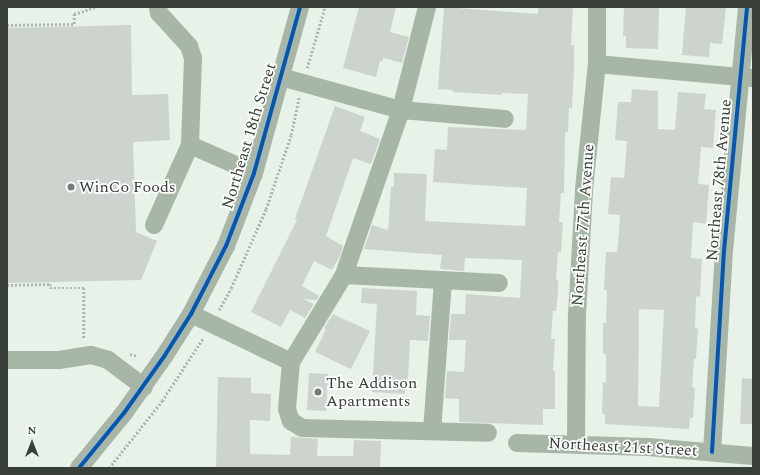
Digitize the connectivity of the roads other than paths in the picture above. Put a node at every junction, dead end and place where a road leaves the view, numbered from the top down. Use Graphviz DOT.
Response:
graph roads {
  1 [pos="158,7"];
  2 [pos="300,7"];
  3 [pos="427,7"];
  4 [pos="597,7"];
  5 [pos="747,7"];
  6 [pos="597,64"];
  7 [pos="281,77"];
  8 [pos="747,78"];
  9 [pos="401,110"];
  10 [pos="505,119"];
  11 [pos="190,145"];
  12 [pos="254,172"];
  13 [pos="154,225"];
  14 [pos="344,275"];
  15 [pos="443,280"];
  16 [pos="499,283"];
  17 [pos="191,314"];
  18 [pos="7,360"];
  19 [pos="290,362"];
  20 [pos="144,387"];
  21 [pos="432,431"];
  22 [pos="488,433"];
  23 [pos="517,443"];
  24 [pos="576,444"];
  25 [pos="712,452"];
  26 [pos="753,456"];
  27 [pos="79,468"];
  1 -- 11 [label="street"];
  2 -- 7 [label="street, Northeast 18th Street"];
  3 -- 9 [label="street"];
  4 -- 6 [label="street, Northeast 77th Avenue"];
  5 -- 8 [label="street, Northeast 78th Avenue"];
  6 -- 8 [label="street"];
  6 -- 24 [label="street, Northeast 77th Avenue"];
  7 -- 9 [label="street"];
  7 -- 12 [label="street, Northeast 18th Street"];
  8 -- 25 [label="street, Northeast 78th Avenue"];
  9 -- 10 [label="street"];
  9 -- 14 [label="street"];
  11 -- 12 [label="street"];
  11 -- 13 [label="street"];
  12 -- 17 [label="street, Northeast 18th Street"];
  14 -- 15 [label="street"];
  14 -- 19 [label="street"];
  15 -- 16 [label="street"];
  15 -- 21 [label="street"];
  17 -- 19 [label="street"];
  17 -- 20 [label="street, Northeast 18th Street"];
  18 -- 20 [label="street"];
  19 -- 21 [label="street"];
  20 -- 27 [label="street, Northeast 18th Street"];
  21 -- 22 [label="street"];
  23 -- 24 [label="street, Northeast 21st Street"];
  24 -- 25 [label="street, Northeast 21st Street"];
  25 -- 26 [label="street, Northeast 21st Street"];
}
